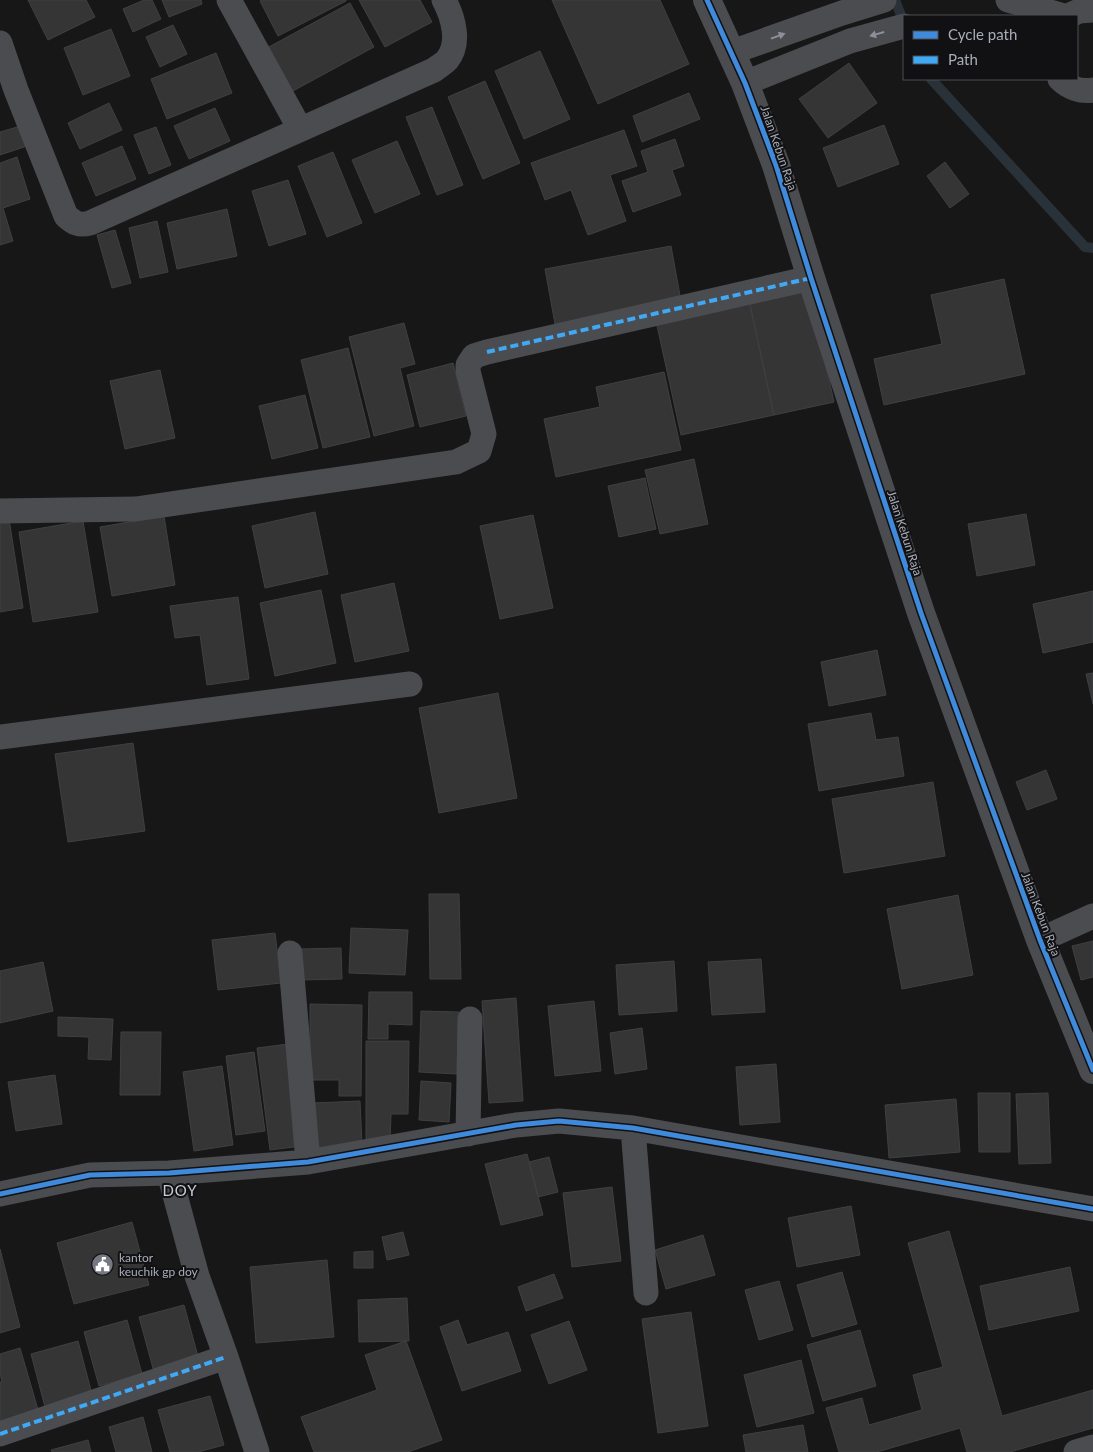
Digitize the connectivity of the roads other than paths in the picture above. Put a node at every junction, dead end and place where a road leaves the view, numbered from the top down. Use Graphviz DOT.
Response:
graph roads {
  1 [pos="229,0"];
  2 [pos="444,0"];
  3 [pos="706,0"];
  4 [pos="884,0"];
  5 [pos="1008,0"];
  6 [pos="1093,10"];
  7 [pos="1060,15"];
  8 [pos="1071,15"];
  9 [pos="903,26"];
  10 [pos="0,43"];
  11 [pos="732,52"];
  12 [pos="1061,80"];
  13 [pos="745,83"];
  14 [pos="1093,90"];
  15 [pos="8,93"];
  16 [pos="300,129"];
  17 [pos="811,278"];
  18 [pos="0,511"];
  19 [pos="410,684"];
  20 [pos="0,737"];
  21 [pos="1093,916"];
  22 [pos="1040,940"];
  23 [pos="290,953"];
  24 [pos="470,1019"];
  25 [pos="1093,1070"];
  26 [pos="633,1128"];
  27 [pos="468,1134"];
  28 [pos="308,1162"];
  29 [pos="168,1172"];
  30 [pos="0,1194"];
  31 [pos="1093,1209"];
  32 [pos="646,1294"];
  33 [pos="226,1357"];
  34 [pos="0,1434"];
  35 [pos="1093,1447"];
  36 [pos="257,1452"];
  37 [pos="1076,1452"];
  1 -- 16 [label="street"];
  2 -- 16 [label="street"];
  3 -- 11 [label="street, Jalan Kebun Raja"];
  11 -- 4 [label="street, one-way"];
  5 -- 7 [label="street"];
  6 -- 8 [label="street"];
  9 -- 13 [label="street, one-way"];
  10 -- 15 [label="street"];
  11 -- 13 [label="street, Jalan Kebun Raja"];
  12 -- 14 [label="street"];
  13 -- 17 [label="street, Jalan Kebun Raja"];
  15 -- 16 [label="street"];
  17 -- 18 [label="street"];
  17 -- 22 [label="street, Jalan Kebun Raja"];
  19 -- 20 [label="street"];
  21 -- 22 [label="street"];
  22 -- 25 [label="street, Jalan Kebun Raja"];
  23 -- 28 [label="street"];
  24 -- 27 [label="street"];
  26 -- 27 [label="street"];
  26 -- 31 [label="street"];
  26 -- 32 [label="street"];
  27 -- 28 [label="street"];
  28 -- 29 [label="street"];
  29 -- 30 [label="street"];
  29 -- 33 [label="street"];
  33 -- 34 [label="street"];
  33 -- 36 [label="street"];
  35 -- 37 [label="street"];
}
